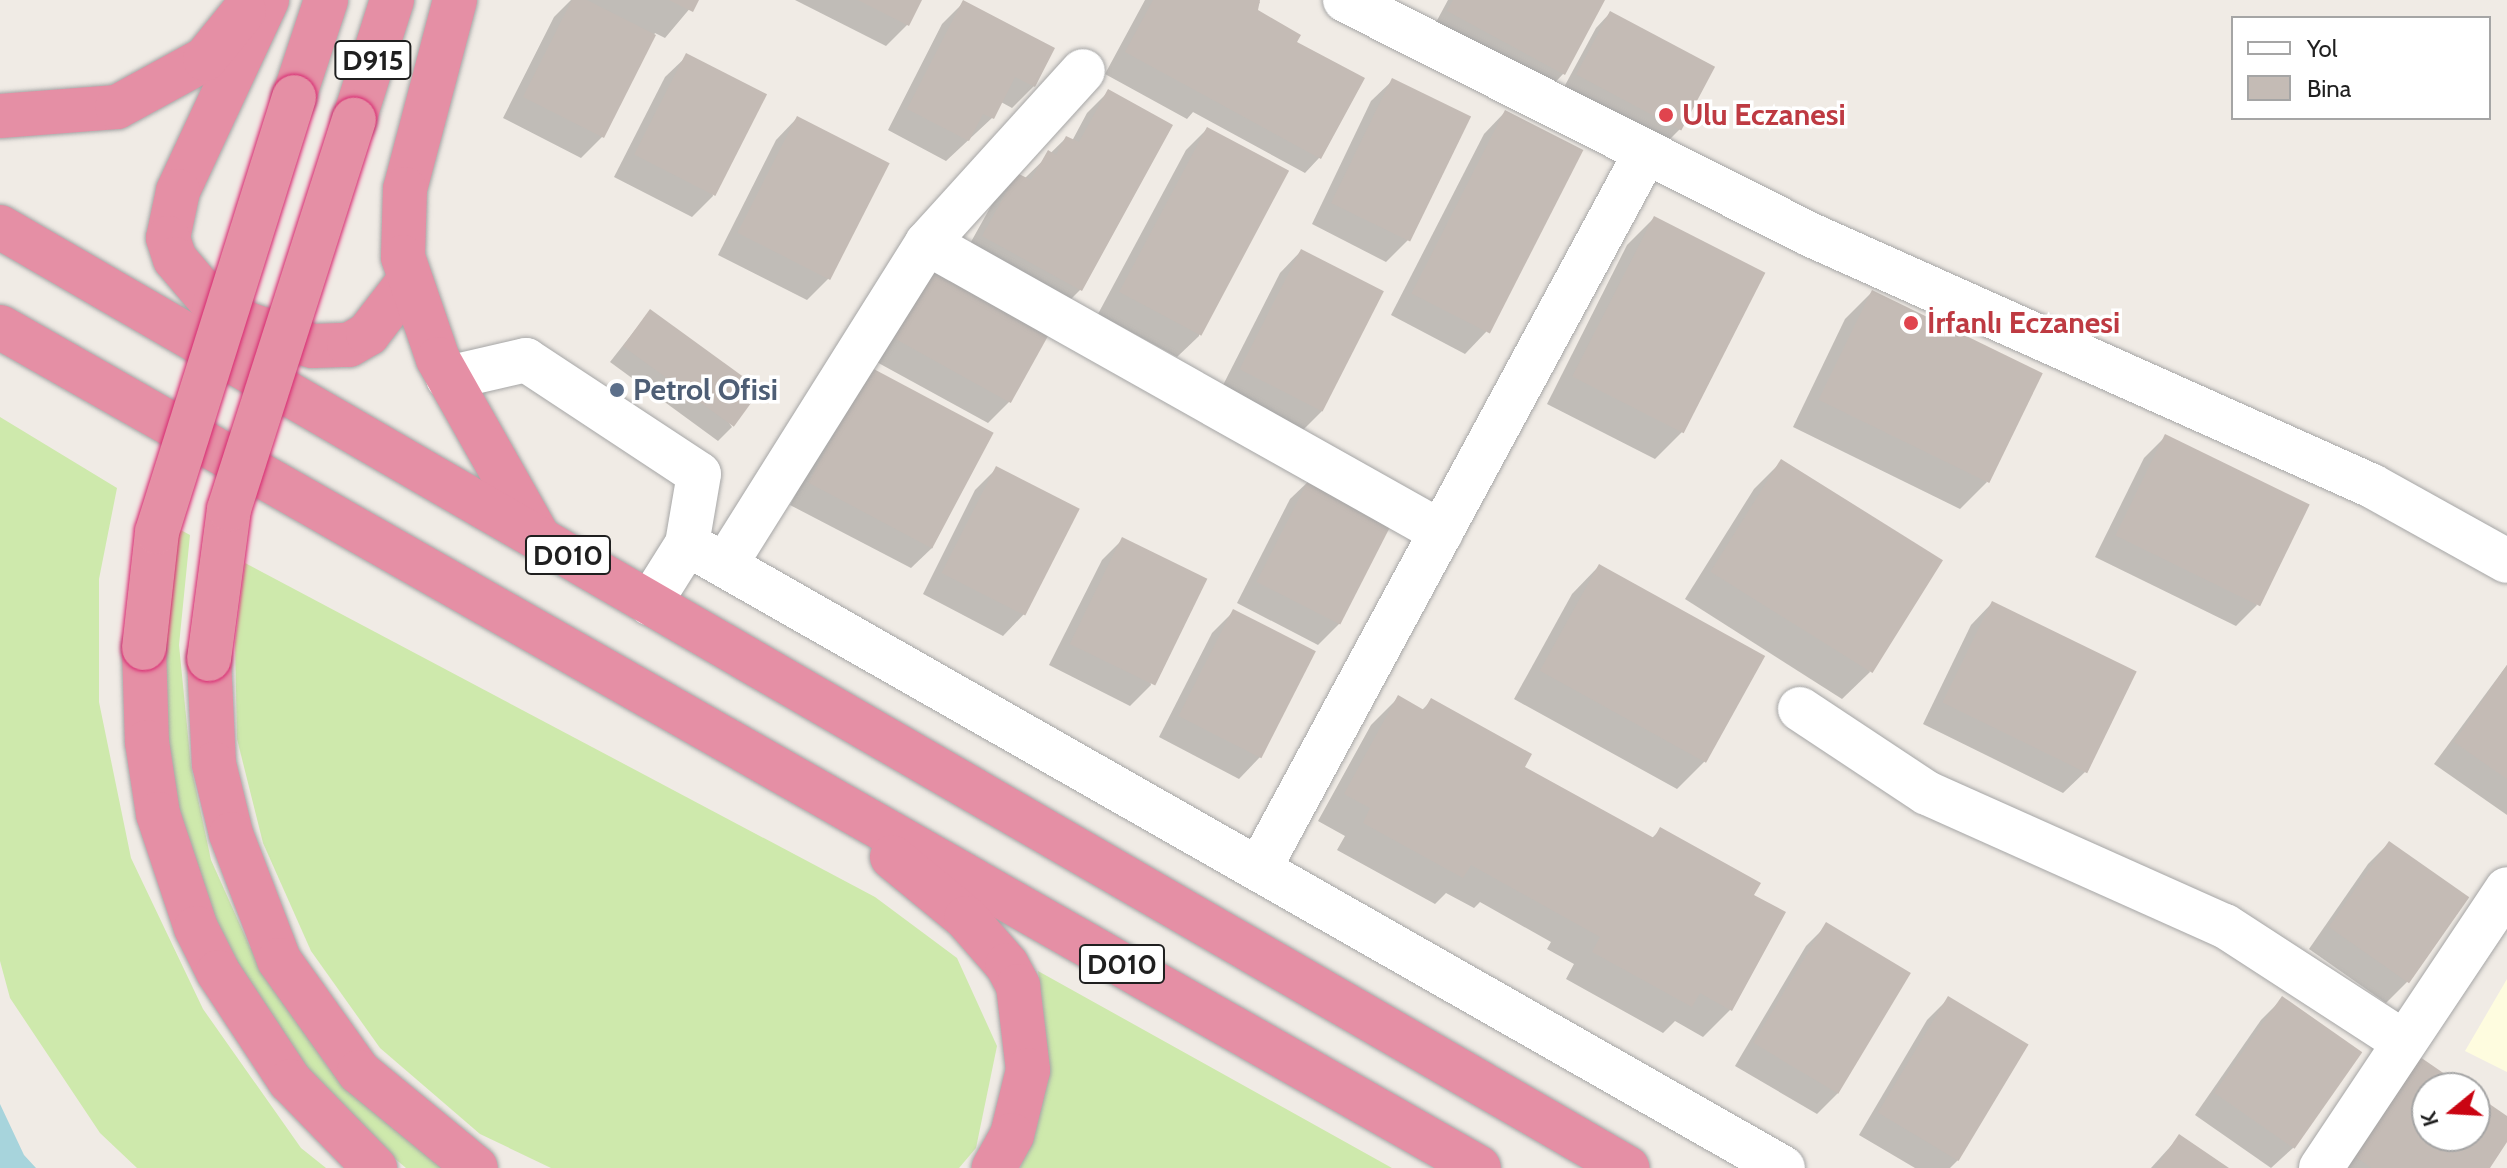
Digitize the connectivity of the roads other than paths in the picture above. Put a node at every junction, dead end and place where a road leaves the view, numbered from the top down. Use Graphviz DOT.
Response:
graph roads {
  1 [pos="253,0"];
  2 [pos="267,0"];
  3 [pos="326,0"];
  4 [pos="392,0"];
  5 [pos="455,0"];
  6 [pos="1345,0"];
  7 [pos="1083,71"];
  8 [pos="0,116"];
  9 [pos="1646,152"];
  10 [pos="0,227"];
  11 [pos="927,243"];
  12 [pos="408,282"];
  13 [pos="0,327"];
  14 [pos="448,378"];
  15 [pos="1441,532"];
  16 [pos="538,538"];
  17 [pos="687,544"];
  18 [pos="2507,561"];
  19 [pos="725,565"];
  20 [pos="650,603"];
  21 [pos="1800,709"];
  22 [pos="766,760"];
  23 [pos="1259,869"];
  24 [pos="2507,889"];
  25 [pos="2402,1041"];
  26 [pos="375,1168"];
  27 [pos="476,1168"];
  28 [pos="994,1168"];
  29 [pos="1479,1168"];
  30 [pos="1627,1168"];
  31 [pos="1783,1168"];
  32 [pos="2321,1168"];
  1 -- 8 [label="highway"];
  2 -- 12 [label="highway"];
  3 -- 26 [label="highway, D915, bridge"];
  4 -- 27 [label="highway, D915, bridge"];
  5 -- 12 [label="highway"];
  6 -- 9 [label="street"];
  7 -- 11 [label="street"];
  9 -- 15 [label="street"];
  9 -- 18 [label="street"];
  10 -- 16 [label="highway, D010"];
  11 -- 15 [label="street"];
  11 -- 19 [label="street"];
  12 -- 14 [label="highway"];
  13 -- 22 [label="highway, D010"];
  14 -- 16 [label="highway"];
  14 -- 17 [label="street"];
  15 -- 23 [label="street"];
  16 -- 20 [label="highway, D010"];
  17 -- 19 [label="street"];
  17 -- 20 [label="street"];
  19 -- 23 [label="street"];
  20 -- 30 [label="highway, D010"];
  21 -- 25 [label="street"];
  22 -- 28 [label="highway"];
  22 -- 29 [label="highway, D010"];
  23 -- 31 [label="street"];
  24 -- 25 [label="street"];
  25 -- 32 [label="street"];
}
